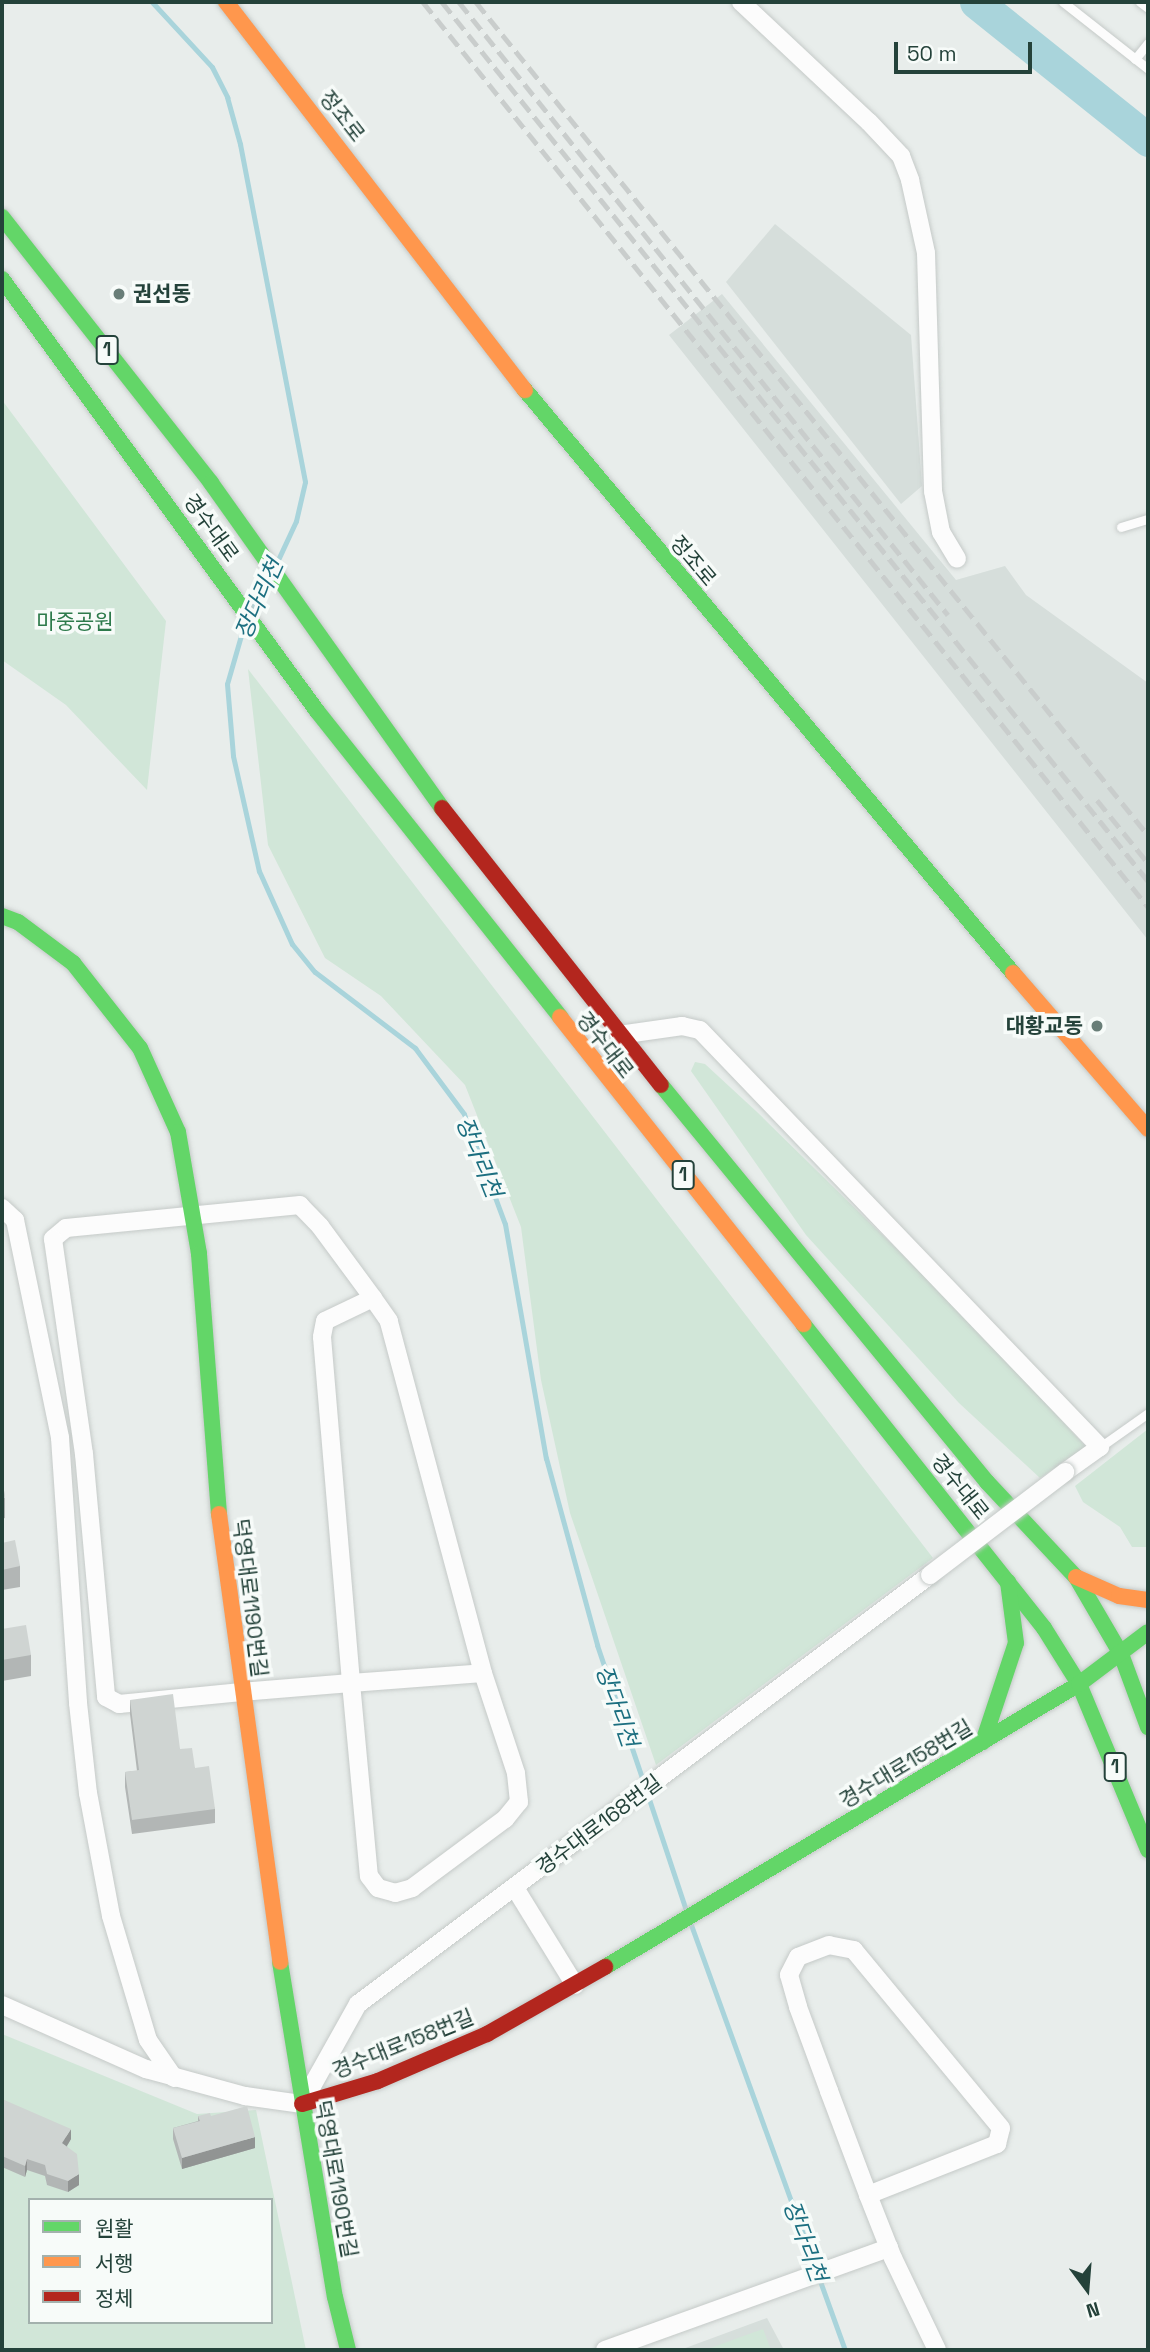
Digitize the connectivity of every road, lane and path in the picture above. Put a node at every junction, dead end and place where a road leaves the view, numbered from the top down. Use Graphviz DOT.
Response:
graph roads {
  1 [pos="226,2"];
  2 [pos="741,2"];
  3 [pos="1140,2"];
  4 [pos="1066,3"];
  5 [pos="1148,8"];
  6 [pos="1148,43"];
  7 [pos="1135,59"];
  8 [pos="1148,69"];
  9 [pos="2,217"];
  10 [pos="2,279"];
  11 [pos="1148,519"];
  12 [pos="1121,527"];
  13 [pos="957,559"];
  14 [pos="2,916"];
  15 [pos="619,1035"];
  16 [pos="1148,1129"];
  17 [pos="2,1208"];
  18 [pos="193,1218"];
  19 [pos="373,1298"];
  20 [pos="1148,1413"];
  21 [pos="1100,1447"];
  22 [pos="1076,1577"];
  23 [pos="1008,1583"];
  24 [pos="1148,1600"];
  25 [pos="1148,1632"];
  26 [pos="1121,1654"];
  27 [pos="483,1672"];
  28 [pos="351,1683"];
  29 [pos="1079,1684"];
  30 [pos="241,1692"];
  31 [pos="1148,1727"];
  32 [pos="983,1742"];
  33 [pos="1148,1850"];
  34 [pos="515,1888"];
  35 [pos="575,1985"];
  36 [pos="2,2005"];
  37 [pos="174,2078"];
  38 [pos="302,2104"];
  39 [pos="868,2194"];
  40 [pos="889,2248"];
  41 [pos="348,2350"];
  42 [pos="605,2350"];
  43 [pos="937,2350"];
  1 -- 16 [label="main road, 정조로"];
  2 -- 13 [label="street"];
  3 -- 5 [label="lane"];
  4 -- 7 [label="lane"];
  6 -- 7 [label="lane"];
  7 -- 8 [label="lane"];
  9 -- 15 [label="main road, 경수대로 / 1"];
  10 -- 23 [label="main road, 경수대로 / 1"];
  11 -- 12 [label="lane"];
  14 -- 18 [label="main road, 덕영대로1190번길"];
  15 -- 21 [label="street"];
  15 -- 22 [label="main road, 경수대로 / 1"];
  17 -- 37 [label="street"];
  18 -- 19 [label="street"];
  18 -- 30 [label="main road, 덕영대로1190번길"];
  18 -- 30 [label="street"];
  19 -- 27 [label="street"];
  19 -- 28 [label="street"];
  20 -- 21 [label="lane"];
  21 -- 34 [label="street, 경수대로168번길, bridge"];
  22 -- 24 [label="main road"];
  22 -- 26 [label="main road, 경수대로 / 1"];
  23 -- 29 [label="main road, 경수대로 / 1"];
  23 -- 32 [label="main road"];
  25 -- 26 [label="main road, 경수대로158번길"];
  26 -- 29 [label="main road, 경수대로158번길"];
  26 -- 31 [label="main road, 경수대로 / 1"];
  27 -- 28 [label="street"];
  27 -- 28 [label="street"];
  28 -- 30 [label="street"];
  29 -- 32 [label="main road, 경수대로158번길"];
  29 -- 33 [label="main road, 경수대로 / 1"];
  30 -- 38 [label="main road, 덕영대로1190번길"];
  32 -- 35 [label="main road, 경수대로158번길"];
  34 -- 35 [label="street"];
  34 -- 38 [label="street, 경수대로168번길"];
  35 -- 38 [label="main road, 경수대로158번길"];
  36 -- 37 [label="street"];
  37 -- 38 [label="street"];
  38 -- 41 [label="main road, 덕영대로1190번길"];
  39 -- 39 [label="street"];
  39 -- 40 [label="street"];
  40 -- 42 [label="street"];
  40 -- 43 [label="street"];
}
